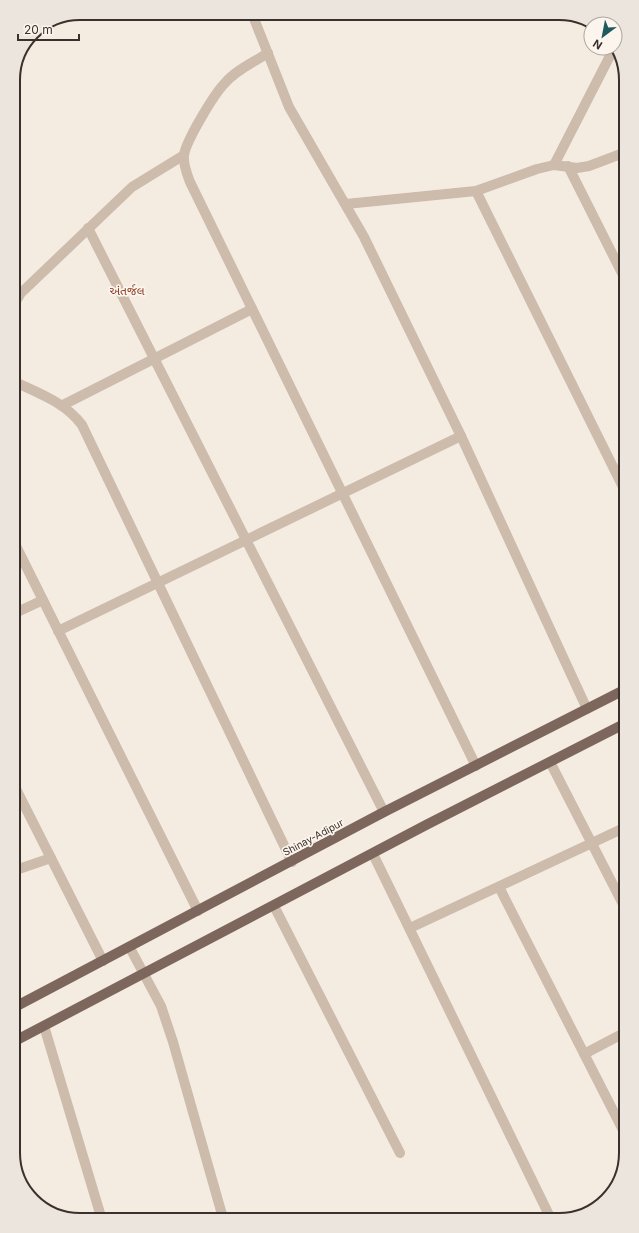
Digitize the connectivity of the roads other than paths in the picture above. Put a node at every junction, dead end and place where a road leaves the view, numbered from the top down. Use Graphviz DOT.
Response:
graph roads {
  1 [pos="255,20"];
  2 [pos="268,53"];
  3 [pos="610,56"];
  4 [pos="184,155"];
  5 [pos="619,155"];
  6 [pos="554,165"];
  7 [pos="568,166"];
  8 [pos="476,191"];
  9 [pos="346,204"];
  10 [pos="88,228"];
  11 [pos="619,267"];
  12 [pos="20,295"];
  13 [pos="252,309"];
  14 [pos="154,359"];
  15 [pos="20,384"];
  16 [pos="63,405"];
  17 [pos="461,436"];
  18 [pos="619,479"];
  19 [pos="342,493"];
  20 [pos="246,540"];
  21 [pos="20,554"];
  22 [pos="158,582"];
  23 [pos="43,600"];
  24 [pos="20,611"];
  25 [pos="58,631"];
  26 [pos="619,693"];
  27 [pos="587,709"];
  28 [pos="619,727"];
  29 [pos="550,762"];
  30 [pos="476,766"];
  31 [pos="20,797"];
  32 [pos="384,812"];
  33 [pos="619,830"];
  34 [pos="592,843"];
  35 [pos="373,854"];
  36 [pos="51,858"];
  37 [pos="292,862"];
  38 [pos="20,869"];
  39 [pos="499,887"];
  40 [pos="619,896"];
  41 [pos="274,906"];
  42 [pos="198,911"];
  43 [pos="410,928"];
  44 [pos="130,948"];
  45 [pos="103,961"];
  46 [pos="144,974"];
  47 [pos="20,1004"];
  48 [pos="44,1026"];
  49 [pos="619,1036"];
  50 [pos="20,1038"];
  51 [pos="584,1054"];
  52 [pos="619,1122"];
  53 [pos="400,1153"];
  54 [pos="100,1213"];
  55 [pos="222,1213"];
  56 [pos="548,1213"];
  1 -- 2 [label="street"];
  2 -- 4 [label="street"];
  2 -- 9 [label="street"];
  3 -- 6 [label="street"];
  4 -- 10 [label="street"];
  4 -- 13 [label="street"];
  5 -- 7 [label="street"];
  6 -- 7 [label="street"];
  6 -- 8 [label="street"];
  7 -- 11 [label="street"];
  8 -- 9 [label="street"];
  8 -- 18 [label="street"];
  9 -- 17 [label="street"];
  10 -- 12 [label="street"];
  10 -- 14 [label="street"];
  13 -- 14 [label="street"];
  13 -- 19 [label="street"];
  14 -- 16 [label="street"];
  14 -- 20 [label="street"];
  15 -- 16 [label="street"];
  16 -- 22 [label="street"];
  17 -- 19 [label="street"];
  17 -- 27 [label="street"];
  19 -- 20 [label="street"];
  19 -- 30 [label="street"];
  20 -- 22 [label="street"];
  20 -- 32 [label="street"];
  21 -- 23 [label="street"];
  22 -- 25 [label="street"];
  22 -- 37 [label="street"];
  23 -- 24 [label="street"];
  23 -- 25 [label="street"];
  25 -- 42 [label="street"];
  26 -- 27 [label="main road, Shinay-Adipur"];
  27 -- 30 [label="main road, Shinay-Adipur"];
  28 -- 29 [label="main road"];
  29 -- 34 [label="street"];
  29 -- 35 [label="main road"];
  30 -- 32 [label="main road, Shinay-Adipur"];
  31 -- 36 [label="street"];
  32 -- 37 [label="main road, Shinay-Adipur"];
  33 -- 34 [label="street"];
  34 -- 39 [label="street"];
  34 -- 40 [label="street"];
  35 -- 41 [label="main road"];
  35 -- 43 [label="street"];
  36 -- 38 [label="street"];
  36 -- 45 [label="street"];
  37 -- 42 [label="main road, Shinay-Adipur"];
  39 -- 43 [label="street"];
  39 -- 51 [label="street"];
  41 -- 46 [label="main road"];
  41 -- 53 [label="street"];
  42 -- 44 [label="main road, Shinay-Adipur"];
  43 -- 56 [label="street"];
  44 -- 45 [label="main road, Shinay-Adipur"];
  44 -- 46 [label="street"];
  45 -- 47 [label="main road, Shinay-Adipur"];
  46 -- 48 [label="main road"];
  46 -- 55 [label="street"];
  48 -- 50 [label="main road"];
  48 -- 54 [label="street"];
  49 -- 51 [label="street"];
  51 -- 52 [label="street"];
}
